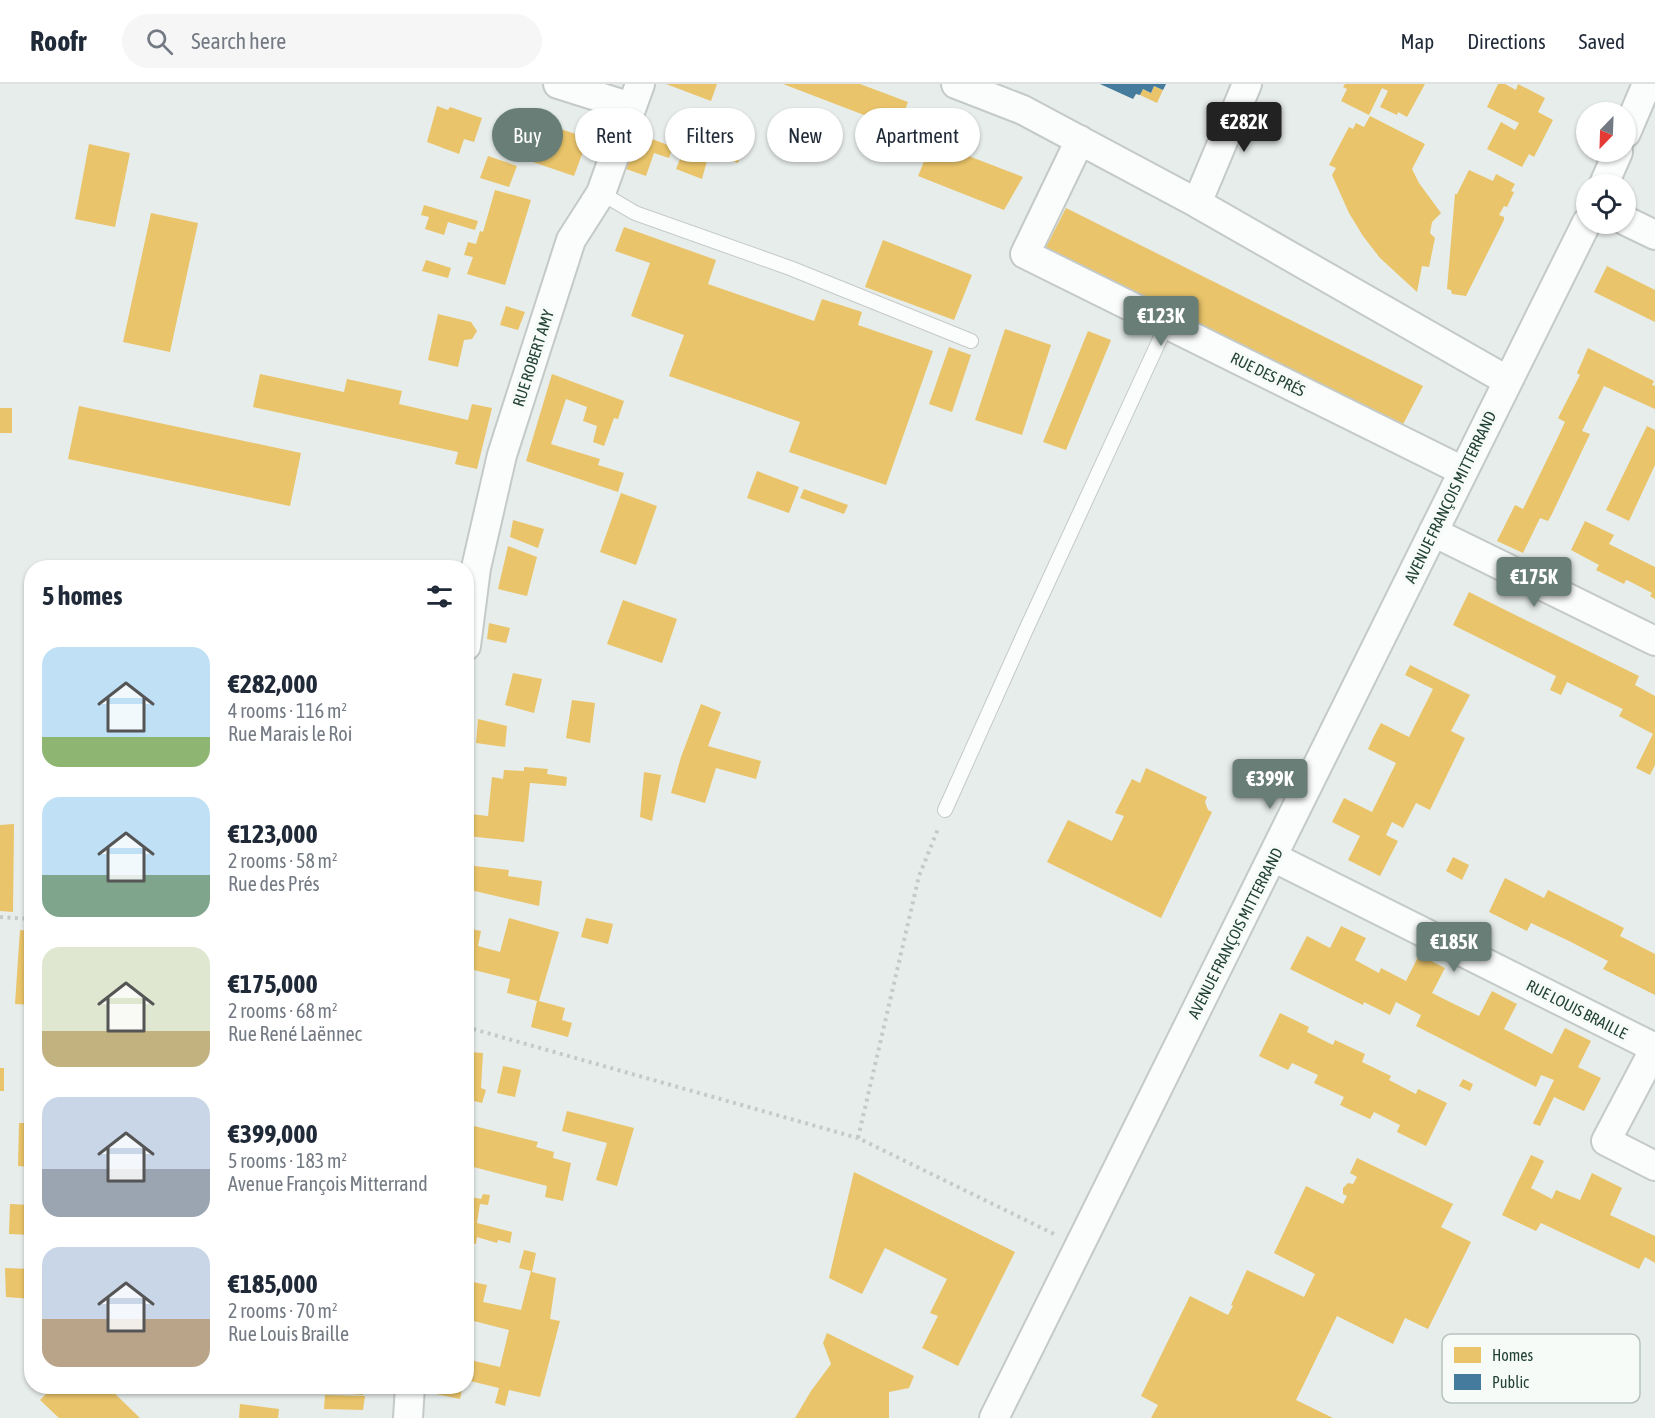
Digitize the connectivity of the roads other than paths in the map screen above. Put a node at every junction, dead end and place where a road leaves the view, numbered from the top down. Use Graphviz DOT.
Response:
graph roads {
  1 [pos="558,84"];
  2 [pos="956,84"];
  3 [pos="1247,84"];
  4 [pos="1647,84"];
  5 [pos="636,96"];
  6 [pos="1636,110"];
  7 [pos="1080,140"];
  8 [pos="601,193"];
  9 [pos="1197,203"];
  10 [pos="1636,226"];
  11 [pos="1581,234"];
  12 [pos="1655,235"];
  13 [pos="1167,324"];
  14 [pos="971,341"];
  15 [pos="1508,381"];
  16 [pos="1463,471"];
  17 [pos="1433,532"];
  18 [pos="474,584"];
  19 [pos="1655,641"];
  20 [pos="945,810"];
  21 [pos="1273,856"];
  22 [pos="1655,1048"];
  23 [pos="1655,1166"];
  24 [pos="410,1394"];
  25 [pos="408,1418"];
  26 [pos="994,1418"];
  1 -- 5 [label="street"];
  2 -- 7 [label="street"];
  3 -- 9 [label="street"];
  4 -- 6 [label="street"];
  5 -- 8 [label="street, RUE ROBERT AMY"];
  7 -- 9 [label="street"];
  7 -- 13 [label="street, RUE DES PRÉS"];
  8 -- 14 [label="lane"];
  8 -- 18 [label="street, RUE ROBERT AMY"];
  9 -- 15 [label="street"];
  10 -- 12 [label="street"];
  11 -- 15 [label="street, AVENUE FRANÇOIS MITTERRAND"];
  13 -- 16 [label="street, RUE DES PRÉS"];
  13 -- 20 [label="lane"];
  15 -- 16 [label="street, AVENUE FRANÇOIS MITTERRAND"];
  16 -- 17 [label="street, AVENUE FRANÇOIS MITTERRAND"];
  17 -- 19 [label="street"];
  17 -- 21 [label="street, AVENUE FRANÇOIS MITTERRAND"];
  21 -- 22 [label="street, RUE LOUIS BRAILLE"];
  21 -- 26 [label="street, AVENUE FRANÇOIS MITTERRAND"];
  22 -- 23 [label="street, RUE LOUIS BRAILLE"];
  24 -- 25 [label="street"];
}
